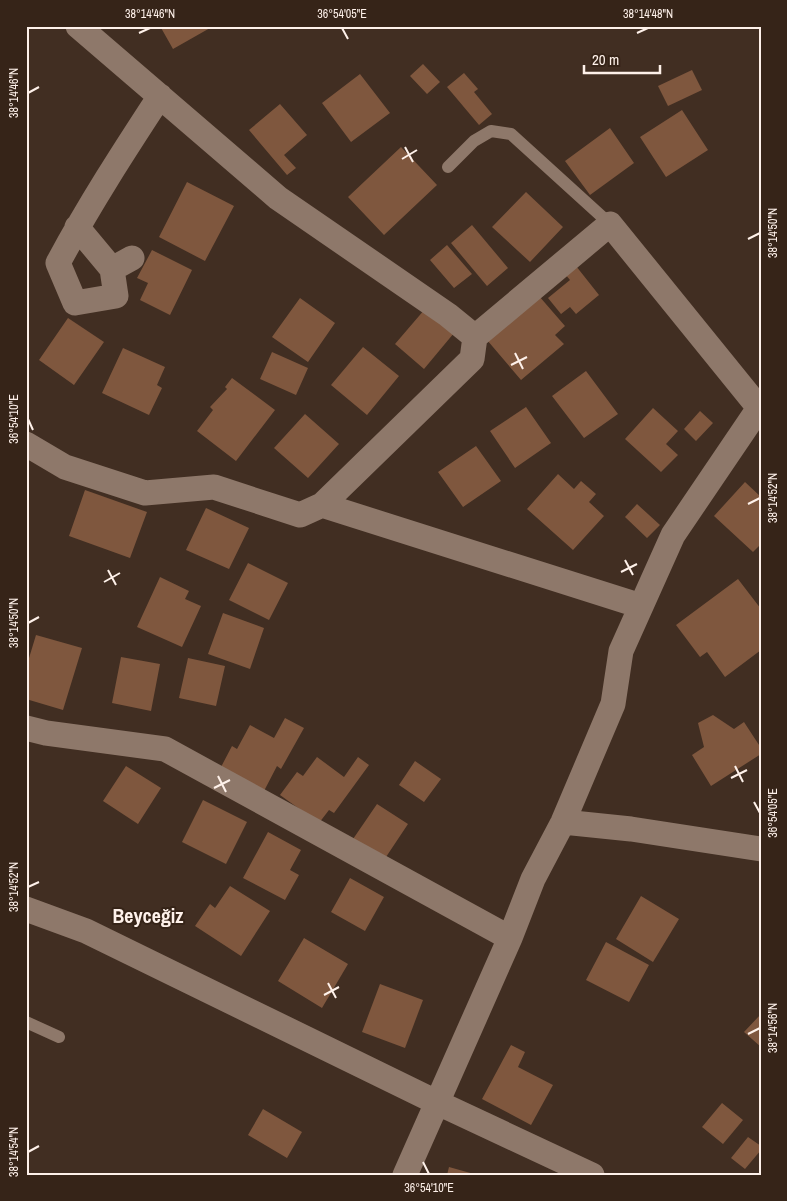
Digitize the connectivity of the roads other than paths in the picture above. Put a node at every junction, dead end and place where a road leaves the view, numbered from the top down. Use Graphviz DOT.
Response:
graph roads {
  1 [pos="78,26"];
  2 [pos="160,96"];
  3 [pos="448,167"];
  4 [pos="610,224"];
  5 [pos="77,227"];
  6 [pos="475,338"];
  7 [pos="760,408"];
  8 [pos="26,444"];
  9 [pos="322,505"];
  10 [pos="641,606"];
  11 [pos="26,728"];
  12 [pos="563,822"];
  13 [pos="757,844"];
  14 [pos="26,909"];
  15 [pos="510,938"];
  16 [pos="26,1022"];
  17 [pos="59,1036"];
  18 [pos="436,1102"];
  19 [pos="405,1175"];
  20 [pos="592,1175"];
  1 -- 2 [label="street"];
  2 -- 5 [label="street"];
  2 -- 6 [label="street"];
  3 -- 4 [label="lane"];
  4 -- 6 [label="street"];
  4 -- 7 [label="street"];
  5 -- 5 [label="street"];
  6 -- 9 [label="street"];
  7 -- 10 [label="street"];
  8 -- 9 [label="street"];
  9 -- 10 [label="street"];
  10 -- 12 [label="street"];
  11 -- 15 [label="street"];
  12 -- 13 [label="street"];
  12 -- 15 [label="street"];
  14 -- 18 [label="street"];
  15 -- 18 [label="street"];
  16 -- 17 [label="lane"];
  18 -- 19 [label="street"];
  18 -- 20 [label="street"];
}
